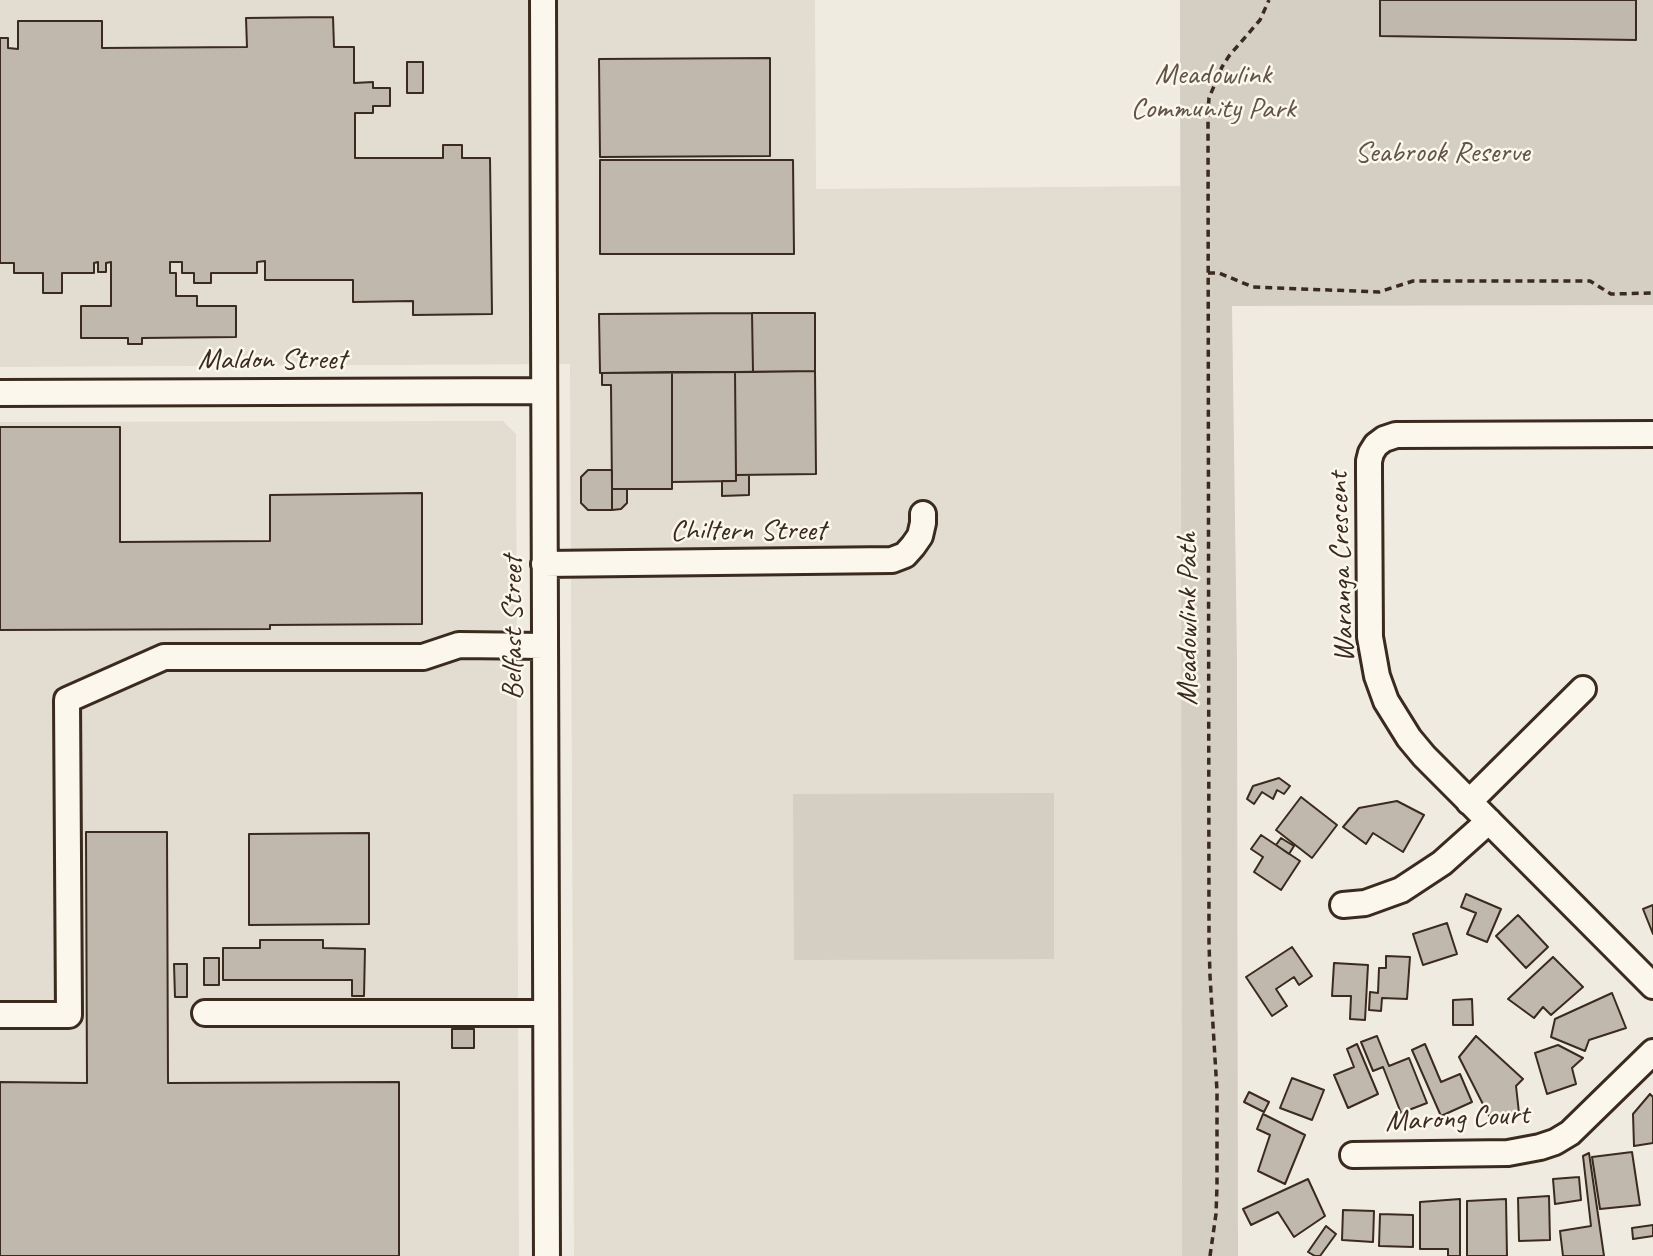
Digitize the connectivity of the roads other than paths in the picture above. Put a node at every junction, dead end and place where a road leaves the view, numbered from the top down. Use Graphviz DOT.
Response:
graph roads {
  1 [pos="542,0"];
  2 [pos="544,391"];
  3 [pos="0,393"];
  4 [pos="1653,434"];
  5 [pos="923,514"];
  6 [pos="544,564"];
  7 [pos="545,646"];
  8 [pos="1583,689"];
  9 [pos="1469,802"];
  10 [pos="1489,821"];
  11 [pos="1343,905"];
  12 [pos="1653,986"];
  13 [pos="205,1013"];
  14 [pos="546,1013"];
  15 [pos="0,1015"];
  16 [pos="1653,1052"];
  17 [pos="1353,1154"];
  18 [pos="547,1256"];
  1 -- 2 [label="street, Belfast Street"];
  2 -- 3 [label="street, Maldon Street"];
  2 -- 6 [label="street, Belfast Street"];
  4 -- 9 [label="street, Waranga Crescent"];
  5 -- 6 [label="street, Chiltern Street"];
  6 -- 7 [label="street, Belfast Street"];
  7 -- 14 [label="street, Belfast Street"];
  7 -- 15 [label="street"];
  8 -- 9 [label="street"];
  9 -- 10 [label="street, Waranga Crescent"];
  10 -- 11 [label="street"];
  10 -- 12 [label="street, Waranga Crescent"];
  13 -- 14 [label="street"];
  14 -- 18 [label="street, Belfast Street"];
  16 -- 17 [label="street, Marong Court"];
}
